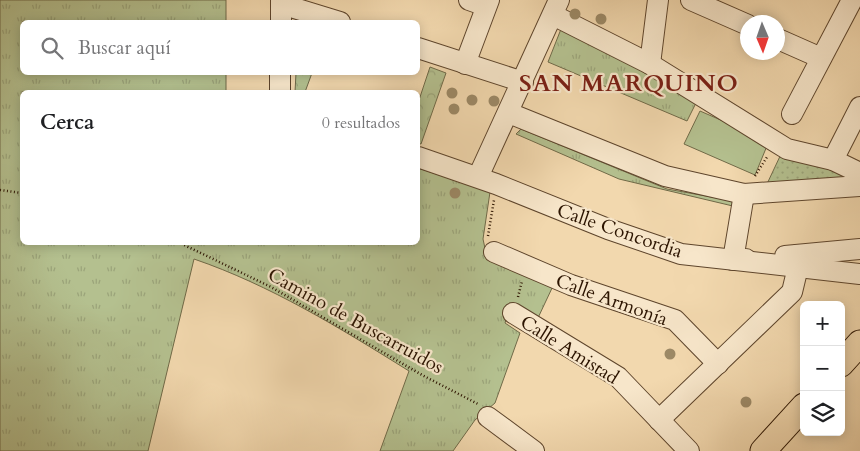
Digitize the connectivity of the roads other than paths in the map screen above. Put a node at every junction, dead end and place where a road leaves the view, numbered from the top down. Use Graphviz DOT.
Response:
graph roads {
  1 [pos="658,0"];
  2 [pos="691,0"];
  3 [pos="481,2"];
  4 [pos="855,4"];
  5 [pos="556,8"];
  6 [pos="281,9"];
  7 [pos="331,20"];
  8 [pos="740,21"];
  9 [pos="785,42"];
  10 [pos="420,49"];
  11 [pos="821,58"];
  12 [pos="465,64"];
  13 [pos="650,64"];
  14 [pos="280,75"];
  15 [pos="523,82"];
  16 [pos="280,90"];
  17 [pos="860,107"];
  18 [pos="509,113"];
  19 [pos="792,114"];
  20 [pos="420,159"];
  21 [pos="833,160"];
  22 [pos="860,173"];
  23 [pos="487,181"];
  24 [pos="860,186"];
  25 [pos="744,194"];
  26 [pos="860,249"];
  27 [pos="494,252"];
  28 [pos="733,260"];
  29 [pos="797,261"];
  30 [pos="860,274"];
  31 [pos="513,313"];
  32 [pos="860,343"];
  33 [pos="845,360"];
  34 [pos="718,364"];
  35 [pos="800,410"];
  36 [pos="488,417"];
  37 [pos="659,420"];
  38 [pos="534,451"];
  39 [pos="689,451"];
  40 [pos="764,451"];
  1 -- 13 [label="street"];
  2 -- 8 [label="street"];
  3 -- 12 [label="street"];
  4 -- 11 [label="street"];
  5 -- 13 [label="street"];
  5 -- 15 [label="street"];
  6 -- 7 [label="street"];
  9 -- 11 [label="street"];
  10 -- 12 [label="street"];
  11 -- 19 [label="street"];
  12 -- 15 [label="street"];
  13 -- 21 [label="street"];
  14 -- 16 [label="street"];
  15 -- 18 [label="street"];
  17 -- 21 [label="street"];
  18 -- 23 [label="street"];
  18 -- 25 [label="street"];
  20 -- 23 [label="street, Calle Concordia"];
  21 -- 22 [label="street"];
  23 -- 28 [label="street, Calle Concordia"];
  24 -- 25 [label="street"];
  25 -- 28 [label="street"];
  26 -- 29 [label="street"];
  27 -- 34 [label="street, Calle Armonía"];
  28 -- 29 [label="street, Calle Concordia"];
  29 -- 30 [label="street, Calle Concordia"];
  29 -- 34 [label="street"];
  31 -- 37 [label="street, Calle Amistad"];
  32 -- 33 [label="main road"];
  34 -- 37 [label="street"];
  35 -- 40 [label="main road"];
  36 -- 38 [label="street"];
  37 -- 39 [label="street, Calle Amistad"];
}
